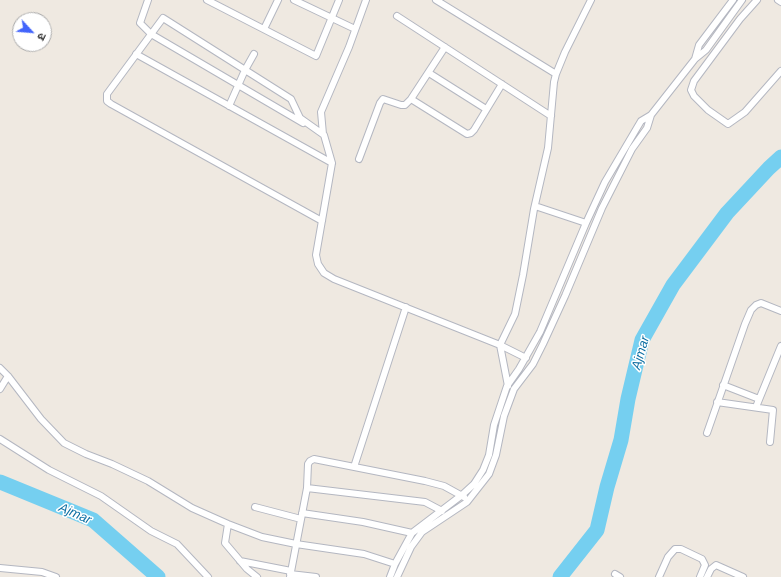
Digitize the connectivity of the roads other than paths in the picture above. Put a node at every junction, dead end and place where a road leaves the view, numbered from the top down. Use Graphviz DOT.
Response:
graph roads {
  1 [pos="148,0"];
  2 [pos="207,0"];
  3 [pos="278,0"];
  4 [pos="294,0"];
  5 [pos="339,0"];
  6 [pos="366,0"];
  7 [pos="436,0"];
  8 [pos="592,0"];
  9 [pos="733,0"];
  10 [pos="742,0"];
  11 [pos="757,0"];
  12 [pos="778,0"];
  13 [pos="781,2"];
  14 [pos="397,16"];
  15 [pos="331,17"];
  16 [pos="264,29"];
  17 [pos="356,29"];
  18 [pos="151,34"];
  19 [pos="445,48"];
  20 [pos="136,54"];
  21 [pos="254,54"];
  22 [pos="695,59"];
  23 [pos="245,70"];
  24 [pos="781,71"];
  25 [pos="428,73"];
  26 [pos="556,74"];
  27 [pos="502,84"];
  28 [pos="238,86"];
  29 [pos="411,99"];
  30 [pos="229,106"];
  31 [pos="486,109"];
  32 [pos="651,115"];
  33 [pos="551,116"];
  34 [pos="324,135"];
  35 [pos="359,159"];
  36 [pos="332,163"];
  37 [pos="594,205"];
  38 [pos="535,206"];
  39 [pos="602,208"];
  40 [pos="322,221"];
  41 [pos="586,223"];
  42 [pos="406,308"];
  43 [pos="781,310"];
  44 [pos="500,345"];
  45 [pos="780,350"];
  46 [pos="526,358"];
  47 [pos="0,368"];
  48 [pos="8,376"];
  49 [pos="723,385"];
  50 [pos="507,386"];
  51 [pos="0,389"];
  52 [pos="514,389"];
  53 [pos="759,400"];
  54 [pos="717,402"];
  55 [pos="756,407"];
  56 [pos="773,410"];
  57 [pos="781,411"];
  58 [pos="707,433"];
  59 [pos="0,439"];
  60 [pos="770,442"];
  61 [pos="354,467"];
  62 [pos="307,488"];
  63 [pos="462,495"];
  64 [pos="467,502"];
  65 [pos="255,507"];
  66 [pos="442,511"];
  67 [pos="301,516"];
  68 [pos="228,524"];
  69 [pos="412,533"];
  70 [pos="296,544"];
  71 [pos="240,561"];
  72 [pos="395,564"];
  73 [pos="0,568"];
  74 [pos="22,574"];
  75 [pos="290,574"];
  76 [pos="56,577"];
  77 [pos="208,577"];
  78 [pos="257,577"];
  79 [pos="316,577"];
  80 [pos="390,577"];
  81 [pos="397,577"];
  82 [pos="659,577"];
  83 [pos="700,577"];
  84 [pos="707,577"];
  85 [pos="743,577"];
  1 -- 18 [label="street"];
  2 -- 16 [label="street"];
  3 -- 16 [label="street"];
  4 -- 15 [label="street"];
  5 -- 15 [label="street"];
  6 -- 17 [label="street"];
  7 -- 26 [label="street"];
  8 -- 26 [label="street"];
  9 -- 22 [label="street"];
  10 -- 22 [label="street"];
  11 -- 24 [label="street"];
  12 -- 13 [label="street"];
  14 -- 19 [label="street"];
  15 -- 16 [label="street"];
  15 -- 17 [label="street"];
  17 -- 34 [label="street"];
  18 -- 20 [label="street"];
  18 -- 23 [label="street"];
  18 -- 28 [label="street"];
  19 -- 25 [label="street"];
  19 -- 27 [label="street"];
  20 -- 30 [label="street"];
  20 -- 40 [label="street"];
  21 -- 23 [label="street"];
  22 -- 32 [label="street"];
  23 -- 28 [label="street"];
  23 -- 34 [label="street"];
  25 -- 29 [label="street"];
  25 -- 31 [label="street"];
  26 -- 33 [label="street"];
  27 -- 31 [label="street"];
  27 -- 33 [label="street"];
  28 -- 30 [label="street"];
  28 -- 34 [label="street"];
  29 -- 31 [label="street"];
  29 -- 35 [label="street"];
  30 -- 36 [label="street"];
  32 -- 37 [label="street"];
  32 -- 39 [label="street"];
  33 -- 38 [label="street"];
  34 -- 36 [label="street"];
  36 -- 40 [label="street"];
  37 -- 39 [label="street"];
  37 -- 41 [label="street"];
  38 -- 41 [label="street"];
  38 -- 44 [label="street"];
  39 -- 52 [label="street"];
  40 -- 42 [label="street"];
  41 -- 46 [label="street"];
  42 -- 44 [label="street"];
  42 -- 61 [label="street"];
  43 -- 49 [label="street"];
  44 -- 46 [label="street"];
  44 -- 50 [label="street"];
  45 -- 53 [label="street"];
  46 -- 50 [label="street"];
  47 -- 48 [label="street"];
  48 -- 51 [label="street"];
  48 -- 68 [label="street"];
  49 -- 53 [label="street"];
  49 -- 54 [label="street"];
  50 -- 52 [label="street"];
  50 -- 63 [label="street"];
  52 -- 64 [label="street"];
  53 -- 55 [label="street"];
  54 -- 55 [label="street"];
  54 -- 58 [label="street"];
  55 -- 56 [label="street"];
  56 -- 57 [label="street"];
  56 -- 60 [label="street"];
  59 -- 77 [label="street"];
  61 -- 62 [label="street"];
  61 -- 63 [label="street"];
  62 -- 66 [label="street"];
  62 -- 67 [label="street"];
  63 -- 64 [label="street"];
  63 -- 66 [label="street"];
  64 -- 81 [label="street"];
  65 -- 67 [label="street"];
  66 -- 69 [label="street"];
  67 -- 69 [label="street"];
  67 -- 70 [label="street"];
  68 -- 70 [label="street"];
  68 -- 71 [label="street"];
  69 -- 72 [label="street"];
  70 -- 72 [label="street"];
  70 -- 75 [label="street"];
  71 -- 75 [label="street"];
  71 -- 78 [label="street"];
  72 -- 80 [label="street"];
  73 -- 74 [label="street"];
  74 -- 76 [label="street"];
  75 -- 79 [label="street"];
  82 -- 83 [label="street"];
  84 -- 85 [label="street"];
}
